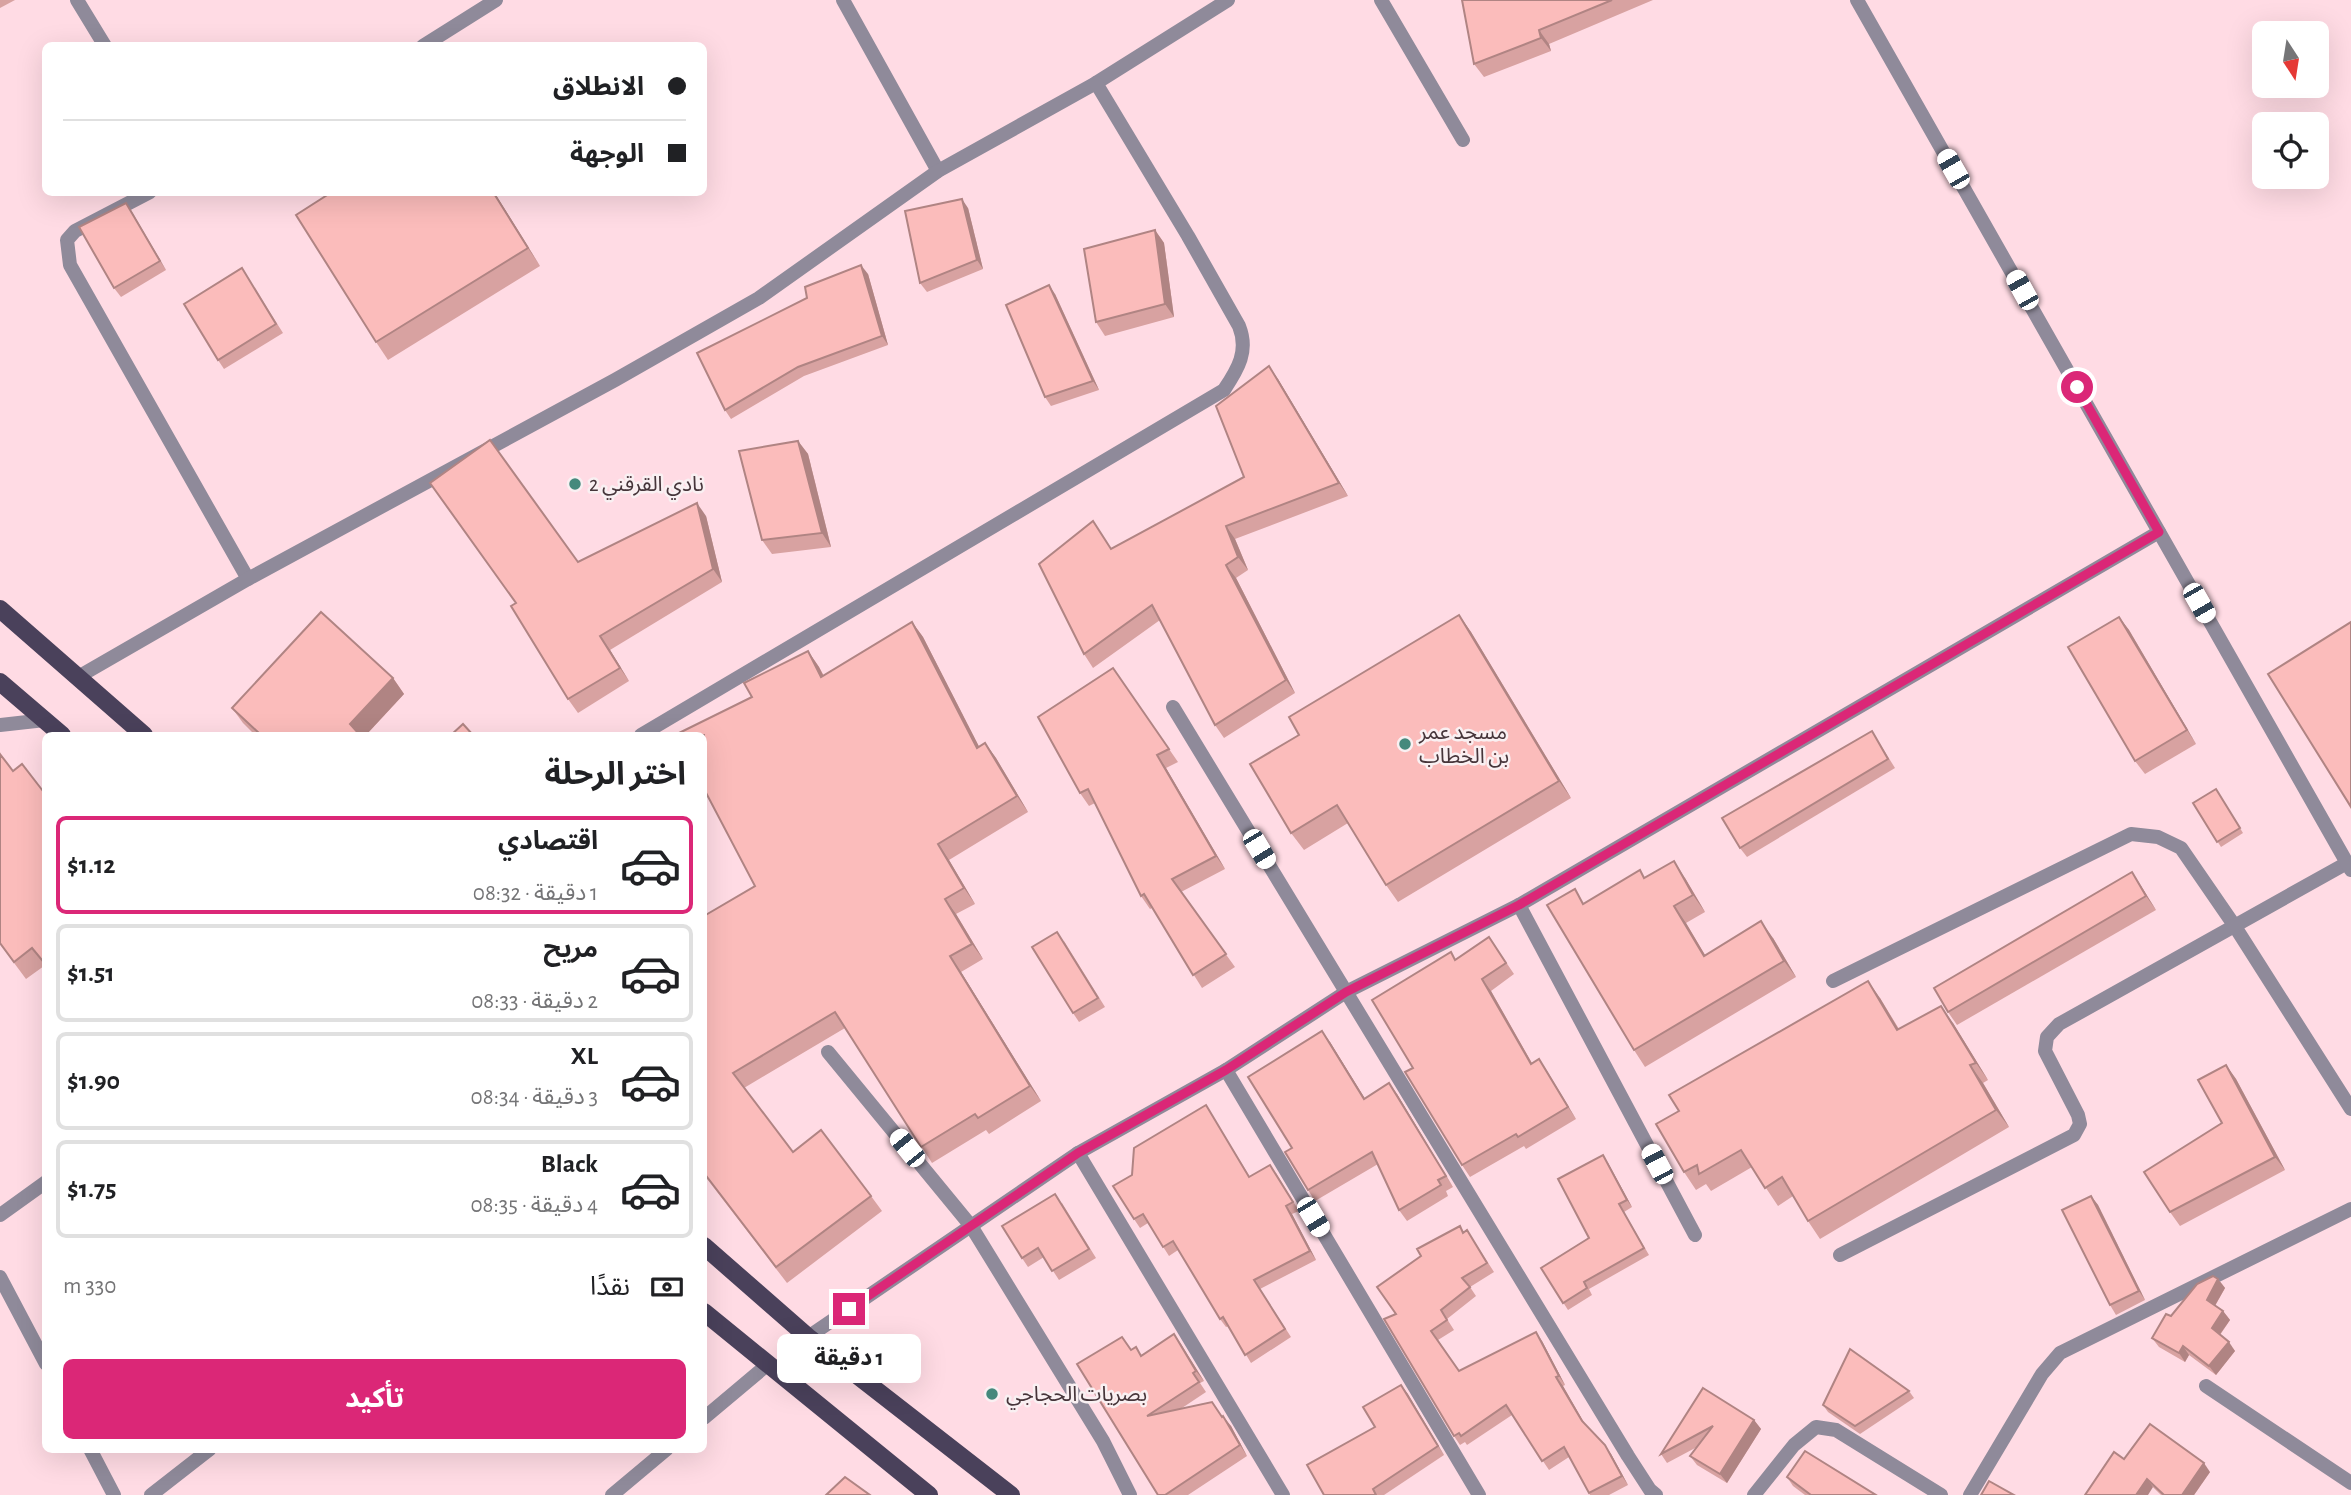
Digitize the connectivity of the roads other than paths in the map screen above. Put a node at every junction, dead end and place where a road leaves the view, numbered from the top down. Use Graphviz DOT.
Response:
graph roads {
  1 [pos="77,0"];
  2 [pos="496,0"];
  3 [pos="843,0"];
  4 [pos="1228,0"];
  5 [pos="1381,0"];
  6 [pos="1857,0"];
  7 [pos="103,42"];
  8 [pos="429,42"];
  9 [pos="1096,83"];
  10 [pos="1462,140"];
  11 [pos="938,171"];
  12 [pos="142,196"];
  13 [pos="2159,532"];
  14 [pos="248,579"];
  15 [pos="0,609"];
  16 [pos="78,677"];
  17 [pos="0,682"];
  18 [pos="1173,706"];
  19 [pos="45,720"];
  20 [pos="0,725"];
  21 [pos="59,732"];
  22 [pos="141,732"];
  23 [pos="645,732"];
  24 [pos="2349,866"];
  25 [pos="1519,905"];
  26 [pos="2234,925"];
  27 [pos="1833,981"];
  28 [pos="1346,992"];
  29 [pos="828,1052"];
  30 [pos="1226,1070"];
  31 [pos="2351,1109"];
  32 [pos="1078,1153"];
  33 [pos="42,1185"];
  34 [pos="2351,1209"];
  35 [pos="0,1215"];
  36 [pos="971,1226"];
  37 [pos="1695,1235"];
  38 [pos="707,1249"];
  39 [pos="1840,1255"];
  40 [pos="0,1277"];
  41 [pos="707,1315"];
  42 [pos="808,1337"];
  43 [pos="42,1356"];
  44 [pos="767,1366"];
  45 [pos="2206,1386"];
  46 [pos="707,1416"];
  47 [pos="92,1453"];
  48 [pos="205,1453"];
  49 [pos="662,1453"];
  50 [pos="2351,1483"];
  51 [pos="114,1495"];
  52 [pos="151,1495"];
  53 [pos="612,1495"];
  54 [pos="929,1495"];
  55 [pos="1011,1495"];
  56 [pos="1130,1495"];
  57 [pos="1283,1495"];
  58 [pos="1479,1495"];
  59 [pos="1656,1495"];
  60 [pos="1754,1495"];
  61 [pos="1941,1495"];
  62 [pos="1970,1495"];
  1 -- 7 [label="street"];
  2 -- 8 [label="street"];
  3 -- 11 [label="street"];
  4 -- 9 [label="street"];
  5 -- 10 [label="street"];
  6 -- 13 [label="street"];
  9 -- 11 [label="street"];
  9 -- 23 [label="street"];
  11 -- 14 [label="street"];
  12 -- 14 [label="street"];
  13 -- 24 [label="street"];
  13 -- 25 [label="street"];
  14 -- 16 [label="street"];
  15 -- 16 [label="main road"];
  16 -- 22 [label="main road"];
  17 -- 19 [label="main road"];
  18 -- 28 [label="street"];
  19 -- 20 [label="street"];
  19 -- 21 [label="main road"];
  24 -- 26 [label="street"];
  25 -- 28 [label="street"];
  25 -- 37 [label="street"];
  26 -- 27 [label="street"];
  26 -- 31 [label="street"];
  26 -- 39 [label="street"];
  28 -- 30 [label="street"];
  28 -- 59 [label="street"];
  29 -- 36 [label="street"];
  30 -- 32 [label="street"];
  30 -- 58 [label="street"];
  32 -- 36 [label="street"];
  32 -- 57 [label="street"];
  33 -- 35 [label="street"];
  34 -- 62 [label="street"];
  36 -- 42 [label="street"];
  36 -- 56 [label="street"];
  38 -- 42 [label="main road"];
  40 -- 43 [label="street"];
  41 -- 44 [label="main road"];
  42 -- 55 [label="main road"];
  44 -- 46 [label="street"];
  44 -- 54 [label="main road"];
  45 -- 50 [label="street"];
  47 -- 51 [label="street"];
  48 -- 52 [label="street"];
  49 -- 53 [label="street"];
  60 -- 61 [label="street"];
}
